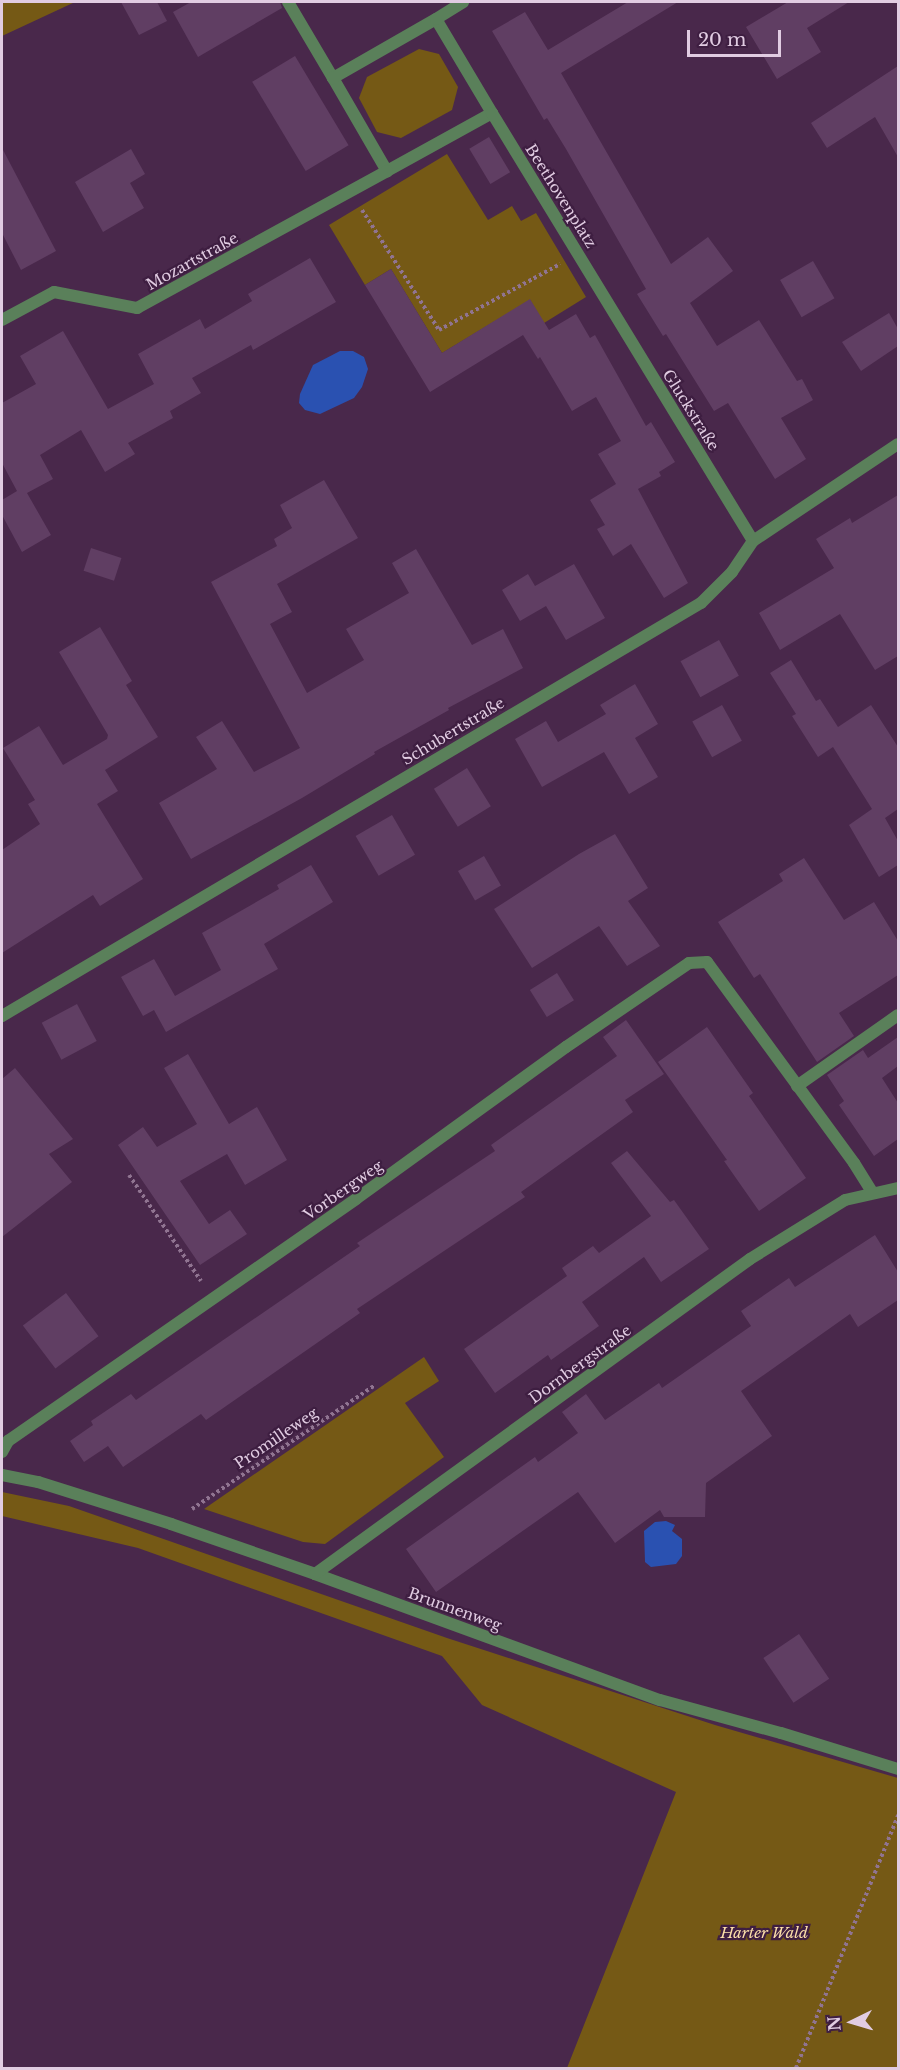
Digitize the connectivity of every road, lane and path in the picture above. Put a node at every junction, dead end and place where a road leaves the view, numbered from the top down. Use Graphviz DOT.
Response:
graph roads {
  1 [pos="288,2"];
  2 [pos="463,2"];
  3 [pos="436,19"];
  4 [pos="333,78"];
  5 [pos="492,113"];
  6 [pos="387,171"];
  7 [pos="350,192"];
  8 [pos="578,253"];
  9 [pos="603,294"];
  10 [pos="2,320"];
  11 [pos="898,444"];
  12 [pos="753,541"];
  13 [pos="898,1015"];
  14 [pos="2,1016"];
  15 [pos="797,1086"];
  16 [pos="129,1175"];
  17 [pos="898,1188"];
  18 [pos="872,1192"];
  19 [pos="212,1298"];
  20 [pos="375,1385"];
  21 [pos="2,1452"];
  22 [pos="2,1475"];
  23 [pos="191,1510"];
  24 [pos="315,1574"];
  25 [pos="898,1769"];
  26 [pos="898,1815"];
  27 [pos="796,2068"];
  1 -- 4 [label="street"];
  2 -- 3 [label="street"];
  3 -- 4 [label="street"];
  3 -- 5 [label="street, Beethovenplatz"];
  4 -- 6 [label="street"];
  5 -- 6 [label="street"];
  5 -- 8 [label="street, Beethovenplatz"];
  6 -- 7 [label="street, Mozartstraße"];
  7 -- 8 [label="path"];
  7 -- 10 [label="street, Mozartstraße"];
  8 -- 9 [label="street, Beethovenplatz"];
  9 -- 12 [label="street, Gluckstraße"];
  11 -- 12 [label="street, Schubertstraße"];
  12 -- 14 [label="street, Schubertstraße"];
  13 -- 15 [label="street"];
  15 -- 18 [label="street"];
  15 -- 19 [label="street, Vorbergweg"];
  16 -- 19 [label="path"];
  17 -- 18 [label="street, Dornbergstraße"];
  18 -- 24 [label="street, Dornbergstraße"];
  19 -- 21 [label="street, Vorbergweg"];
  20 -- 23 [label="path, Promilleweg"];
  22 -- 24 [label="street, Brunnenweg"];
  24 -- 25 [label="street, Brunnenweg"];
  26 -- 27 [label="path"];
}
